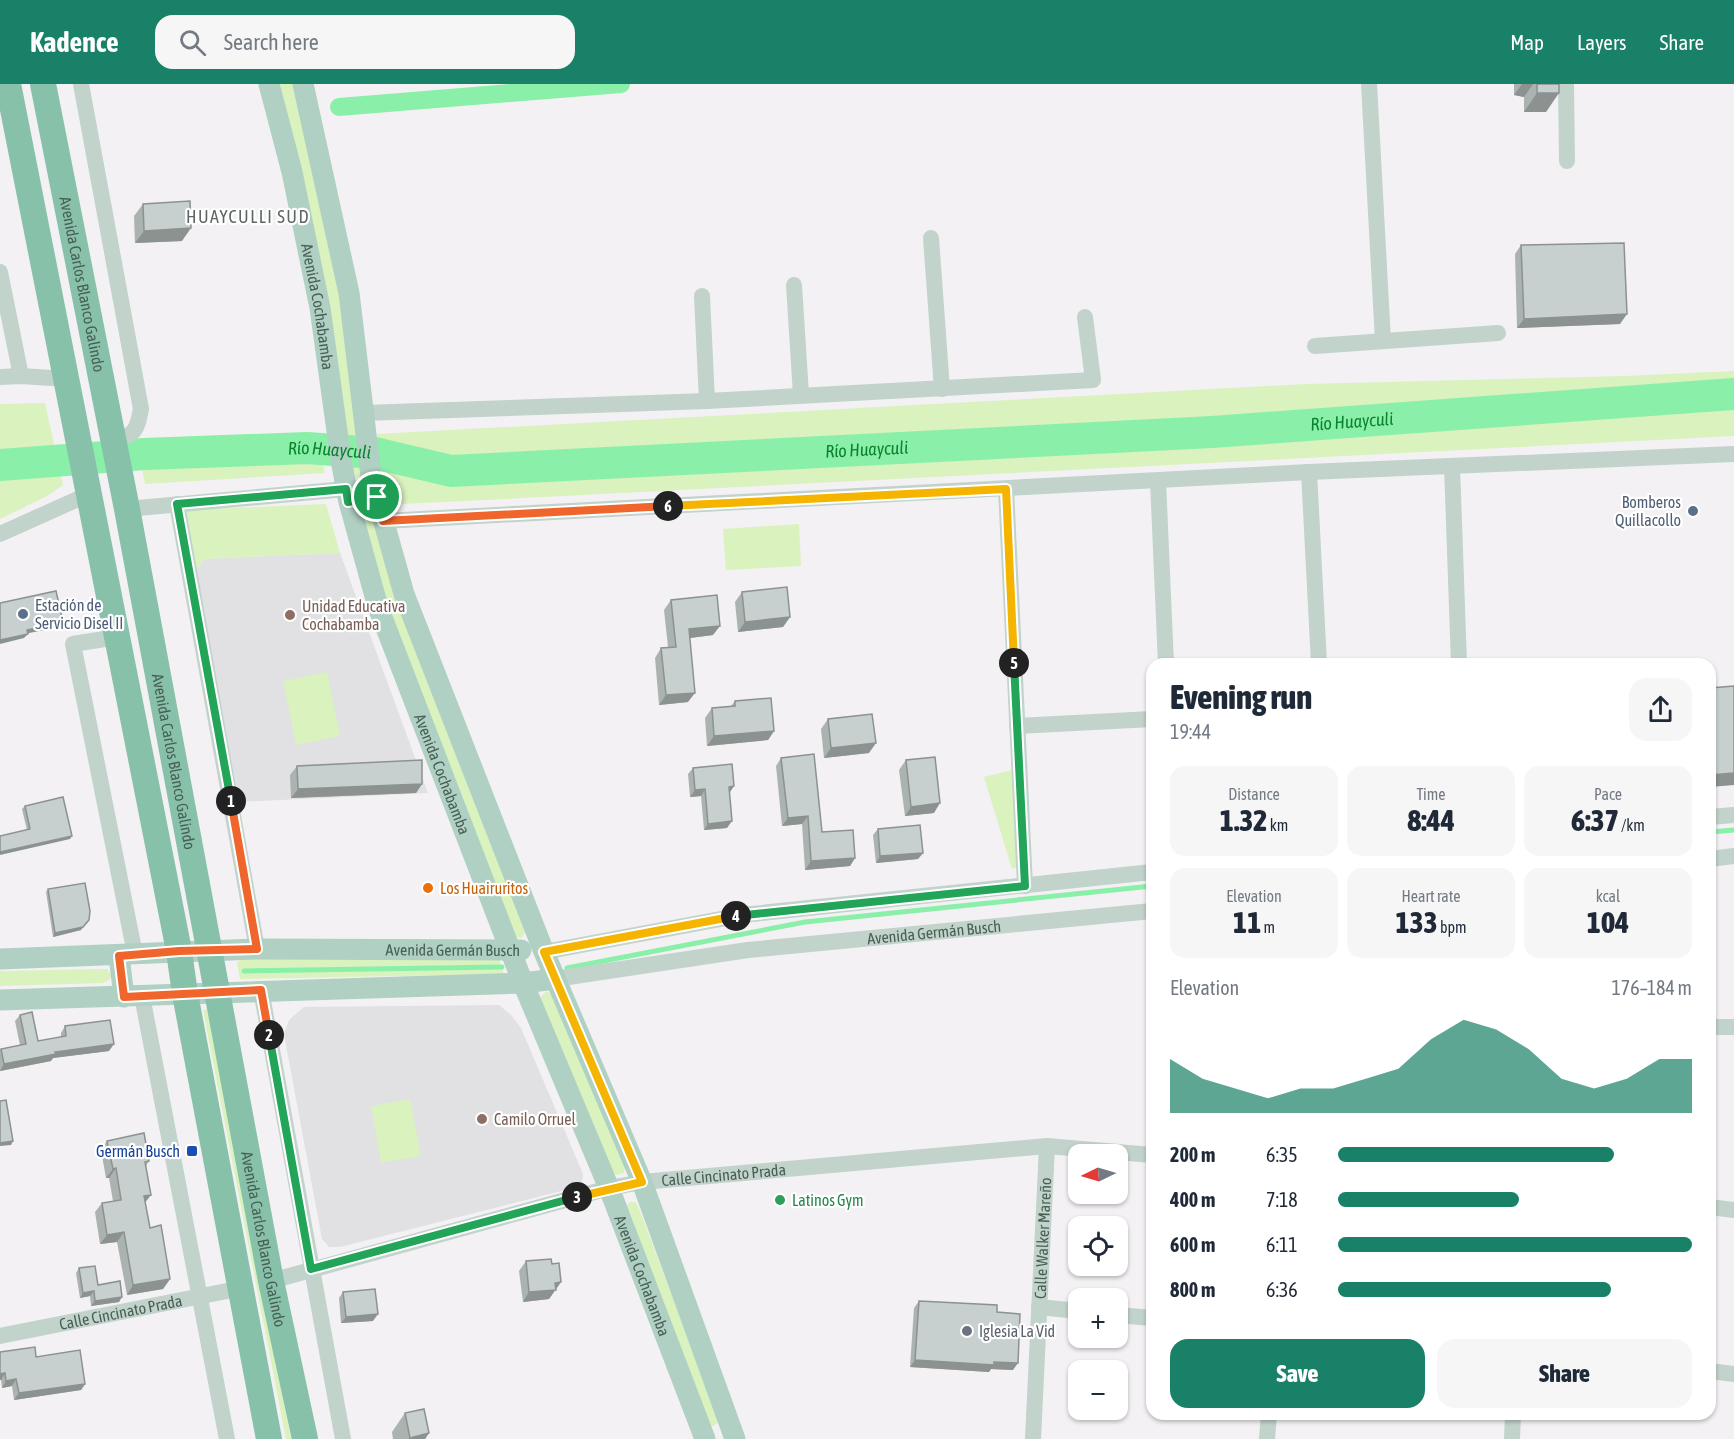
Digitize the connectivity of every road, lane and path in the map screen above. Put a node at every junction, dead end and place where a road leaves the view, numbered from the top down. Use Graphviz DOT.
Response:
graph roads {
  1 [pos="8,84"];
  2 [pos="43,84"];
  3 [pos="81,84"];
  4 [pos="269,84"];
  5 [pos="303,84"];
  6 [pos="1369,84"];
  7 [pos="1566,84"];
  8 [pos="1567,161"];
  9 [pos="931,238"];
  10 [pos="0,272"];
  11 [pos="794,285"];
  12 [pos="702,296"];
  13 [pos="1085,317"];
  14 [pos="1498,333"];
  15 [pos="1383,341"];
  16 [pos="1315,346"];
  17 [pos="21,376"];
  18 [pos="0,377"];
  19 [pos="66,380"];
  20 [pos="942,389"];
  21 [pos="801,395"];
  22 [pos="706,401"];
  23 [pos="364,413"];
  24 [pos="116,451"];
  25 [pos="1734,454"];
  26 [pos="1452,466"];
  27 [pos="1309,472"];
  28 [pos="85,473"];
  29 [pos="1158,481"];
  30 [pos="1006,489"];
  31 [pos="347,495"];
  32 [pos="377,497"];
  33 [pos="177,504"];
  34 [pos="127,508"];
  35 [pos="383,521"];
  36 [pos="0,534"];
  37 [pos="117,637"];
  38 [pos="1166,658"];
  39 [pos="1319,658"];
  40 [pos="1459,658"];
  41 [pos="1146,719"];
  42 [pos="1017,726"];
  43 [pos="1734,815"];
  44 [pos="1716,816"];
  45 [pos="1734,856"];
  46 [pos="1716,858"];
  47 [pos="1146,873"];
  48 [pos="1025,886"];
  49 [pos="1146,912"];
  50 [pos="257,949"];
  51 [pos="210,950"];
  52 [pos="510,950"];
  53 [pos="179,951"];
  54 [pos="544,952"];
  55 [pos="127,955"];
  56 [pos="0,959"];
  57 [pos="555,979"];
  58 [pos="523,983"];
  59 [pos="261,990"];
  60 [pos="218,992"];
  61 [pos="185,994"];
  62 [pos="133,997"];
  63 [pos="0,1000"];
  64 [pos="1716,1027"];
  65 [pos="1734,1027"];
  66 [pos="1047,1146"];
  67 [pos="1146,1154"];
  68 [pos="642,1182"];
  69 [pos="609,1188"];
  70 [pos="1716,1208"];
  71 [pos="1734,1210"];
  72 [pos="311,1269"];
  73 [pos="271,1281"];
  74 [pos="242,1288"];
  75 [pos="200,1298"];
  76 [pos="1039,1308"];
  77 [pos="1068,1310"];
  78 [pos="1128,1316"];
  79 [pos="1146,1317"];
  80 [pos="0,1336"];
  81 [pos="1716,1372"];
  82 [pos="1734,1374"];
  83 [pos="1269,1420"];
  84 [pos="1513,1420"];
  85 [pos="227,1439"];
  86 [pos="269,1439"];
  87 [pos="304,1439"];
  88 [pos="343,1439"];
  89 [pos="705,1439"];
  90 [pos="735,1439"];
  91 [pos="1033,1439"];
  92 [pos="1267,1439"];
  93 [pos="1512,1439"];
  1 -- 19 [label="highway, Avenida Carlos Blanco Galindo"];
  2 -- 24 [label="highway, Avenida Carlos Blanco Galindo"];
  3 -- 24 [label="street"];
  4 -- 31 [label="main road, Avenida Cochabamba"];
  5 -- 23 [label="main road, Avenida Cochabamba"];
  6 -- 15 [label="street"];
  7 -- 8 [label="street"];
  9 -- 20 [label="street"];
  10 -- 17 [label="street"];
  11 -- 21 [label="street"];
  12 -- 22 [label="street"];
  13 -- 20 [label="street"];
  14 -- 15 [label="street"];
  15 -- 16 [label="street"];
  17 -- 18 [label="street"];
  17 -- 19 [label="street"];
  19 -- 28 [label="highway, Avenida Carlos Blanco Galindo"];
  20 -- 21 [label="street"];
  21 -- 22 [label="street"];
  22 -- 23 [label="street"];
  23 -- 32 [label="main road, Avenida Cochabamba"];
  24 -- 34 [label="highway, Avenida Carlos Blanco Galindo"];
  25 -- 26 [label="street"];
  26 -- 27 [label="street"];
  26 -- 40 [label="street"];
  27 -- 29 [label="street"];
  27 -- 39 [label="street"];
  28 -- 36 [label="street"];
  28 -- 37 [label="highway, Avenida Carlos Blanco Galindo"];
  29 -- 30 [label="street"];
  29 -- 38 [label="street"];
  30 -- 35 [label="street"];
  30 -- 42 [label="street"];
  31 -- 32 [label="main road"];
  31 -- 33 [label="street"];
  31 -- 52 [label="main road, Avenida Cochabamba"];
  32 -- 35 [label="main road, Avenida Cochabamba"];
  33 -- 34 [label="street"];
  33 -- 50 [label="street"];
  34 -- 51 [label="highway, Avenida Carlos Blanco Galindo"];
  35 -- 54 [label="main road, Avenida Cochabamba"];
  37 -- 53 [label="highway, Avenida Carlos Blanco Galindo"];
  37 -- 55 [label="street"];
  41 -- 42 [label="street"];
  42 -- 48 [label="street"];
  43 -- 44 [label="street"];
  45 -- 46 [label="street"];
  47 -- 48 [label="street, Avenida Germán Busch"];
  48 -- 54 [label="street, Avenida Germán Busch"];
  49 -- 57 [label="street, Avenida Germán Busch"];
  50 -- 51 [label="main road, Avenida Germán Busch"];
  50 -- 52 [label="main road, Avenida Germán Busch"];
  51 -- 53 [label="main road, Avenida Germán Busch"];
  51 -- 60 [label="highway, Avenida Carlos Blanco Galindo"];
  52 -- 54 [label="main road, Avenida Germán Busch"];
  52 -- 58 [label="main road, Avenida Cochabamba"];
  53 -- 55 [label="main road, Avenida Germán Busch"];
  53 -- 61 [label="highway, Avenida Carlos Blanco Galindo"];
  54 -- 57 [label="main road, Avenida Cochabamba"];
  55 -- 56 [label="main road, Avenida Germán Busch"];
  55 -- 62 [label="main road"];
  57 -- 58 [label="main road, Avenida Germán Busch"];
  57 -- 68 [label="main road, Avenida Cochabamba"];
  58 -- 59 [label="main road, Avenida Germán Busch"];
  58 -- 69 [label="main road, Avenida Cochabamba"];
  59 -- 60 [label="main road, Avenida Germán Busch"];
  59 -- 72 [label="street"];
  60 -- 61 [label="main road, Avenida Germán Busch"];
  60 -- 73 [label="highway, Avenida Carlos Blanco Galindo"];
  61 -- 62 [label="main road, Avenida Germán Busch"];
  61 -- 74 [label="highway, Avenida Carlos Blanco Galindo"];
  62 -- 63 [label="main road, Avenida Germán Busch"];
  62 -- 75 [label="street"];
  64 -- 65 [label="street"];
  66 -- 67 [label="street, Calle Cincinato Prada"];
  66 -- 68 [label="street, Calle Cincinato Prada"];
  66 -- 76 [label="street, Calle Walker Mareño"];
  68 -- 69 [label="street, Calle Cincinato Prada"];
  68 -- 90 [label="main road, Avenida Cochabamba"];
  69 -- 72 [label="street, Calle Cincinato Prada"];
  69 -- 89 [label="main road, Avenida Cochabamba"];
  70 -- 71 [label="street"];
  72 -- 73 [label="street, Calle Cincinato Prada"];
  72 -- 88 [label="street"];
  73 -- 87 [label="highway, Avenida Carlos Blanco Galindo"];
  74 -- 75 [label="street, Calle Cincinato Prada"];
  74 -- 86 [label="highway, Avenida Carlos Blanco Galindo"];
  75 -- 80 [label="street, Calle Cincinato Prada"];
  75 -- 85 [label="street"];
  76 -- 77 [label="street"];
  76 -- 91 [label="street, Calle Walker Mareño"];
  78 -- 79 [label="street"];
  81 -- 82 [label="street"];
  83 -- 92 [label="street"];
  84 -- 93 [label="street"];
}
